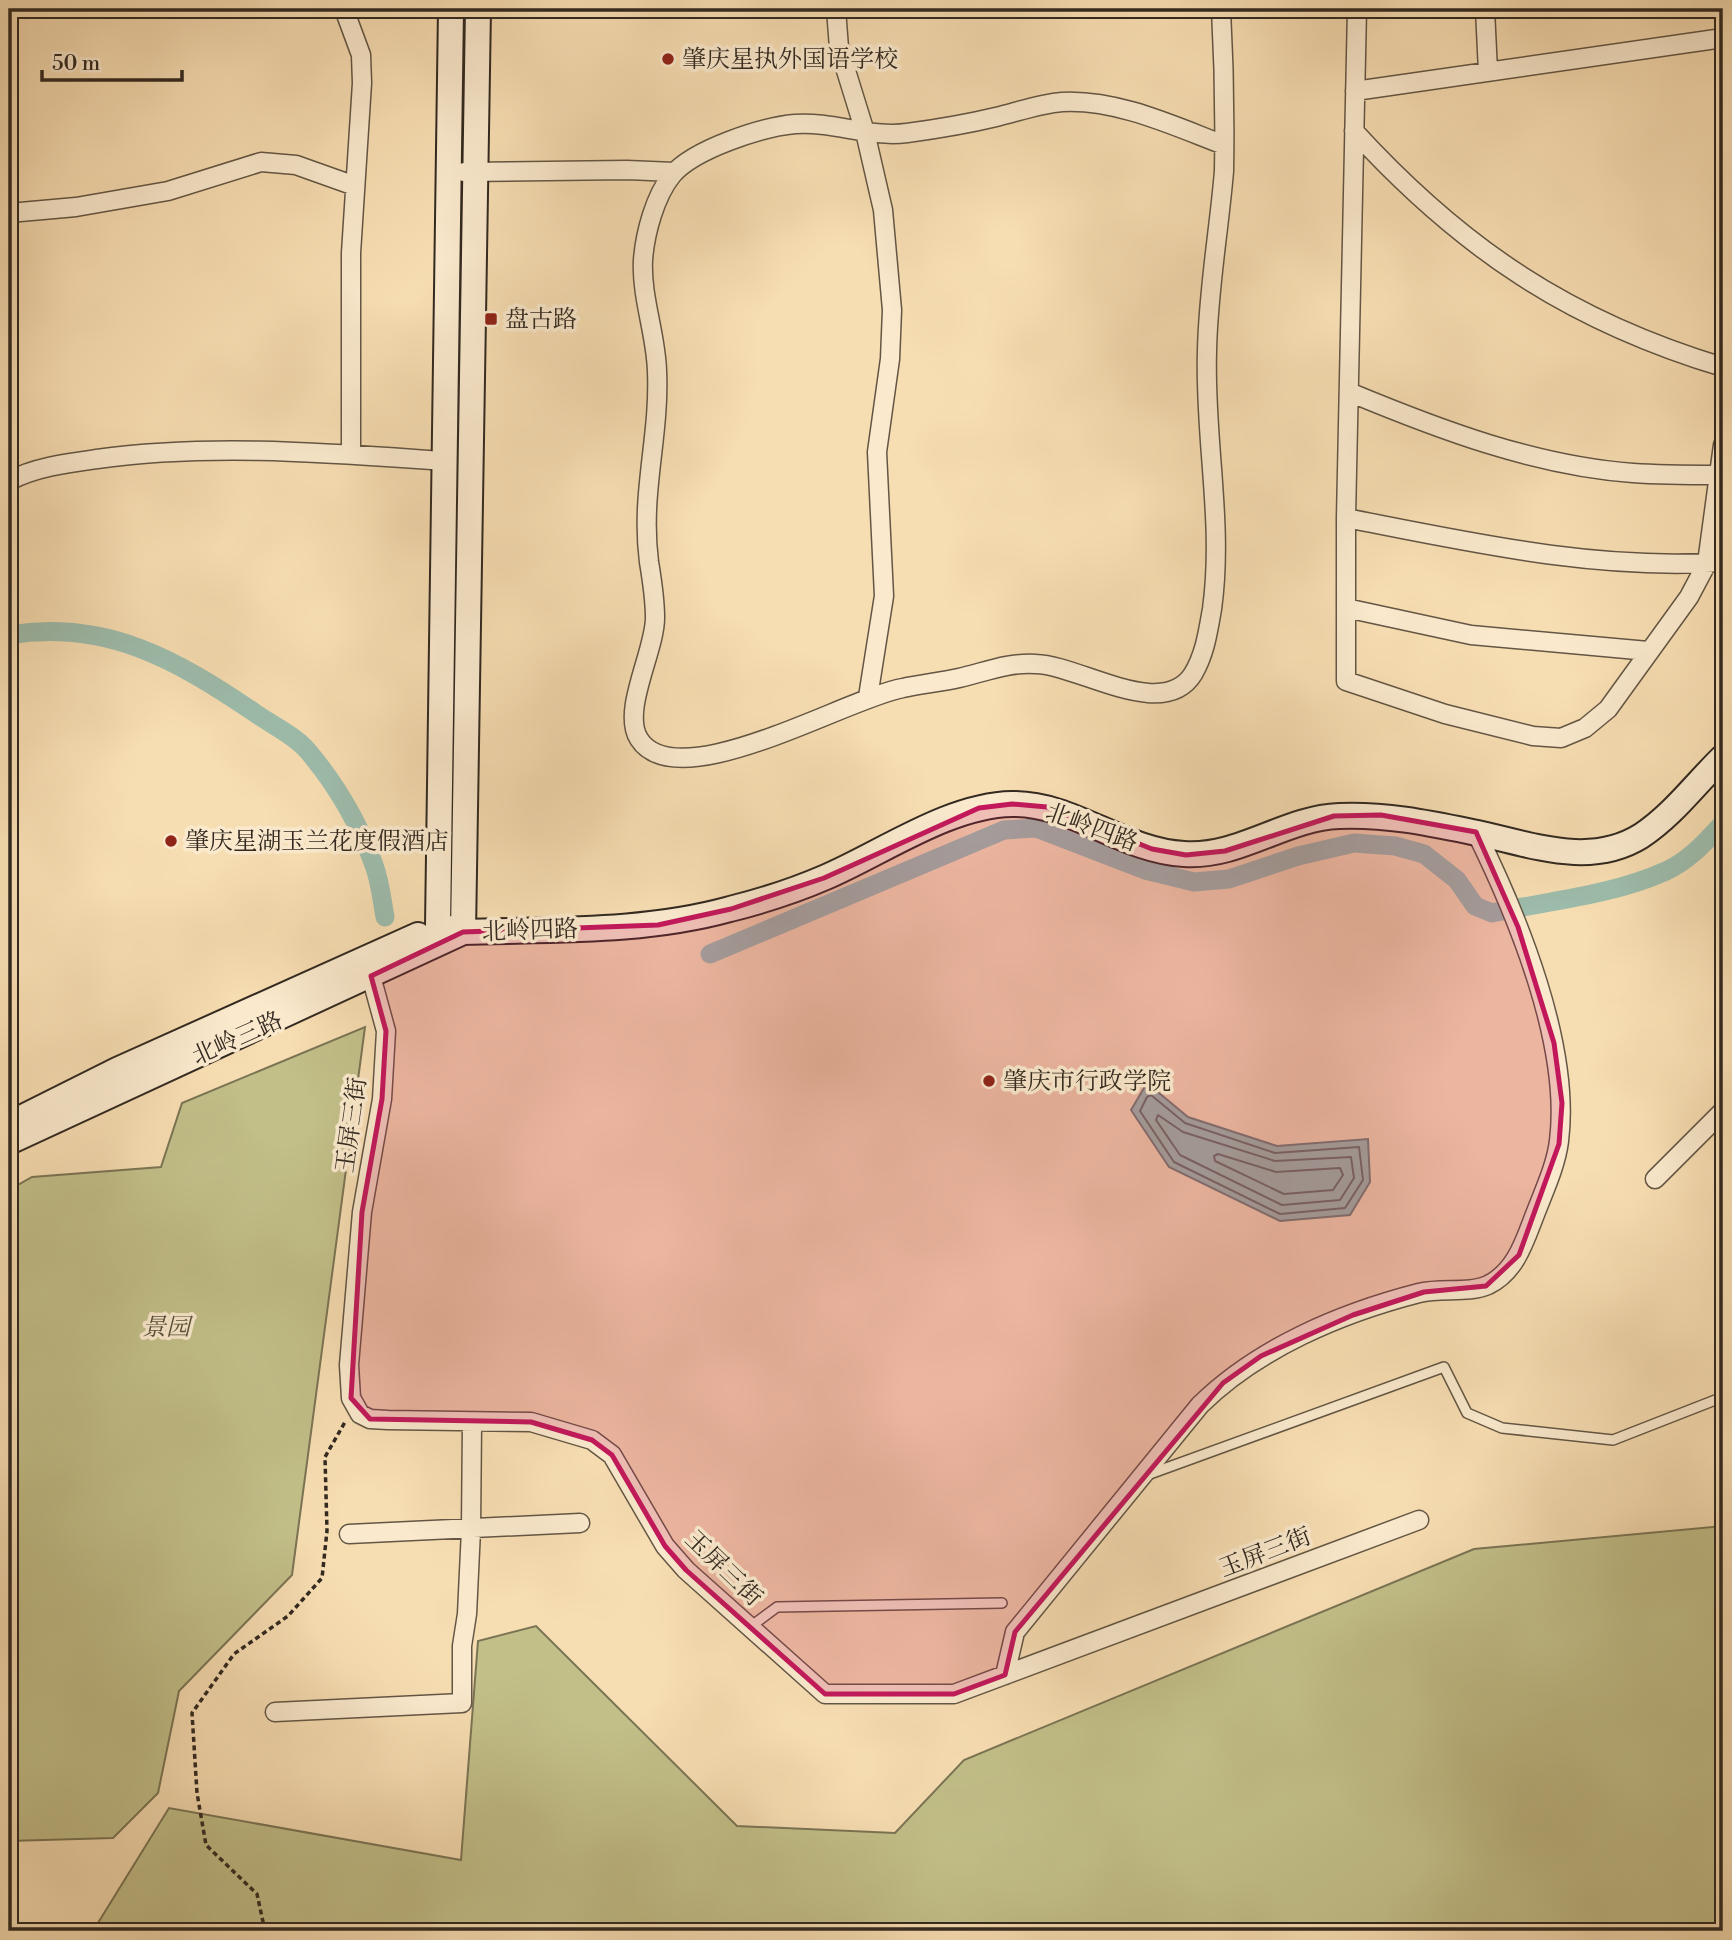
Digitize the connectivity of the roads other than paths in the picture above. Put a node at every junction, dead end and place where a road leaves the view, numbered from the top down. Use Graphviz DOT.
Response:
graph roads {
  1 [pos="344,9"];
  2 [pos="451,9"];
  3 [pos="478,9"];
  4 [pos="835,9"];
  5 [pos="1221,9"];
  6 [pos="1357,9"];
  7 [pos="1485,9"];
  8 [pos="1723,38"];
  9 [pos="1488,72"];
  10 [pos="1355,91"];
  11 [pos="1354,131"];
  12 [pos="865,132"];
  13 [pos="1224,145"];
  14 [pos="449,172"];
  15 [pos="475,172"];
  16 [pos="674,172"];
  17 [pos="355,186"];
  18 [pos="9,213"];
  19 [pos="1723,367"];
  20 [pos="1349,393"];
  21 [pos="1723,445"];
  22 [pos="351,455"];
  23 [pos="444,461"];
  24 [pos="1719,475"];
  25 [pos="9,481"];
  26 [pos="1346,518"];
  27 [pos="1715,562"];
  28 [pos="443,583"];
  29 [pos="469,583"];
  30 [pos="1346,608"];
  31 [pos="1648,651"];
  32 [pos="868,696"];
  33 [pos="1723,757"];
  34 [pos="1476,832"];
  35 [pos="438,926"];
  36 [pos="463,932"];
  37 [pos="371,976"];
  38 [pos="1723,1111"];
  39 [pos="9,1124"];
  40 [pos="9,1142"];
  41 [pos="1655,1178"];
  42 [pos="1723,1397"];
  43 [pos="472,1422"];
  44 [pos="1140,1478"];
  45 [pos="1419,1520"];
  46 [pos="580,1523"];
  47 [pos="471,1530"];
  48 [pos="349,1534"];
  49 [pos="1002,1603"];
  50 [pos="750,1627"];
  51 [pos="1005,1675"];
  52 [pos="275,1712"];
  1 -- 17 [label="street"];
  2 -- 14 [label="street"];
  3 -- 15 [label="street"];
  4 -- 12 [label="street"];
  5 -- 13 [label="street"];
  6 -- 10 [label="street"];
  7 -- 9 [label="street"];
  8 -- 9 [label="street"];
  9 -- 10 [label="street"];
  10 -- 11 [label="street"];
  11 -- 19 [label="street"];
  11 -- 20 [label="street"];
  12 -- 13 [label="street"];
  12 -- 16 [label="street"];
  12 -- 32 [label="street"];
  13 -- 32 [label="street"];
  14 -- 15 [label="street"];
  14 -- 23 [label="street"];
  15 -- 16 [label="street"];
  15 -- 29 [label="street"];
  16 -- 32 [label="street"];
  17 -- 18 [label="street"];
  17 -- 22 [label="street"];
  20 -- 24 [label="street"];
  20 -- 26 [label="street"];
  21 -- 24 [label="street"];
  22 -- 23 [label="street"];
  22 -- 25 [label="street"];
  23 -- 28 [label="street"];
  24 -- 27 [label="street"];
  26 -- 27 [label="street"];
  26 -- 30 [label="street"];
  27 -- 31 [label="street"];
  28 -- 29 [label="street"];
  28 -- 35 [label="street"];
  29 -- 36 [label="street"];
  30 -- 31 [label="street"];
  30 -- 31 [label="street"];
  33 -- 34 [label="street, 北岭四路"];
  34 -- 36 [label="street, 北岭四路"];
  34 -- 44 [label="street"];
  35 -- 36 [label="street, 北岭四路"];
  35 -- 39 [label="street, 北岭三路"];
  36 -- 37 [label="street, 北岭三路"];
  37 -- 40 [label="street, 北岭三路"];
  37 -- 43 [label="street, 玉屏三街"];
  38 -- 41 [label="street"];
  42 -- 44 [label="lane"];
  43 -- 47 [label="street"];
  43 -- 50 [label="street, 玉屏三街"];
  44 -- 51 [label="street"];
  45 -- 51 [label="street, 玉屏三街"];
  46 -- 47 [label="street"];
  47 -- 48 [label="street"];
  47 -- 52 [label="street"];
  49 -- 50 [label="lane"];
  50 -- 51 [label="street, 玉屏三街"];
}
